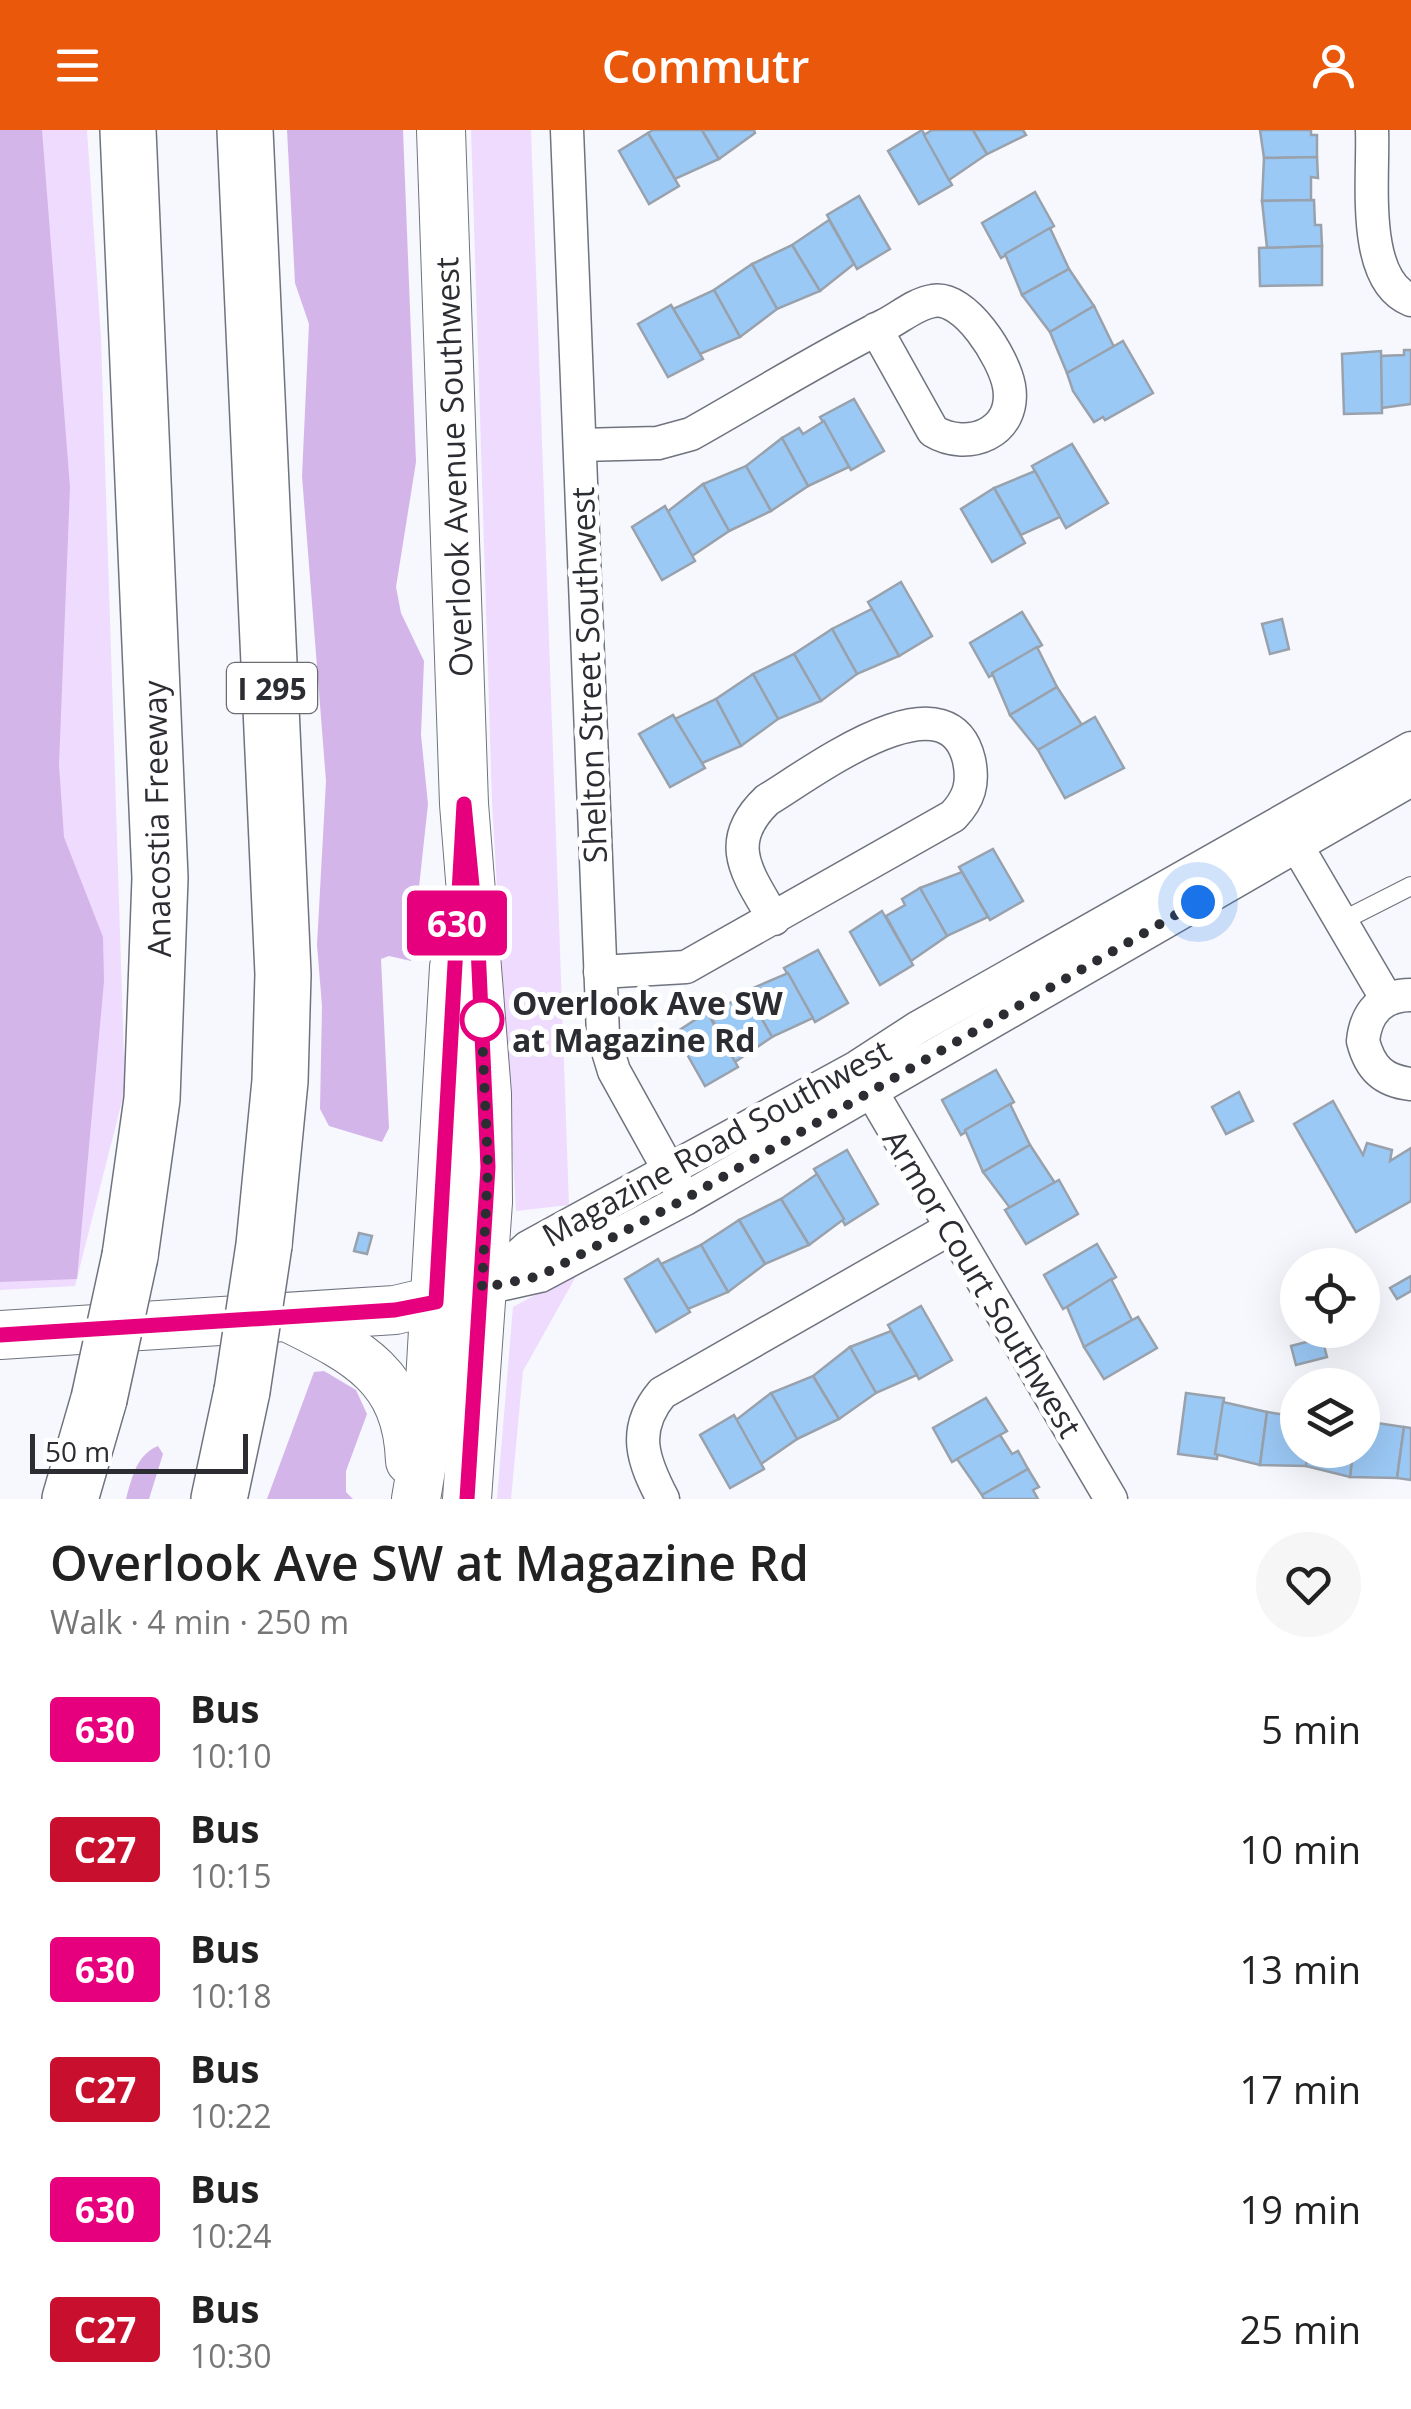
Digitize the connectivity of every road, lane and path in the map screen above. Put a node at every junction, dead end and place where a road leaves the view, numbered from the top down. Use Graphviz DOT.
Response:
graph roads {
  1 [pos="117,130"];
  2 [pos="128,130"];
  3 [pos="245,130"];
  4 [pos="442,130"];
  5 [pos="568,130"];
  6 [pos="1372,130"];
  7 [pos="133,227"];
  8 [pos="1411,300"];
  9 [pos="876,329"];
  10 [pos="580,445"];
  11 [pos="1411,748"];
  12 [pos="1411,780"];
  13 [pos="464,804"];
  14 [pos="1290,834"];
  15 [pos="1411,886"];
  16 [pos="774,919"];
  17 [pos="1342,921"];
  18 [pos="600,972"];
  19 [pos="1398,996"];
  20 [pos="864,1079"];
  21 [pos="1411,1084"];
  22 [pos="677,1185"];
  23 [pos="951,1228"];
  24 [pos="482,1288"];
  25 [pos="436,1302"];
  26 [pos="289,1318"];
  27 [pos="0,1335"];
  28 [pos="70,1499"];
  29 [pos="219,1499"];
  30 [pos="414,1499"];
  31 [pos="467,1499"];
  32 [pos="663,1499"];
  33 [pos="1111,1499"];
  1 -- 7 [label="highway"];
  2 -- 7 [label="highway, Anacostia Freeway"];
  3 -- 29 [label="highway, I 295, bridge"];
  4 -- 13 [label="street, Overlook Avenue Southwest"];
  5 -- 10 [label="street, Shelton Street Southwest"];
  6 -- 8 [label="street"];
  7 -- 28 [label="highway, Anacostia Freeway, bridge"];
  9 -- 9 [label="street"];
  9 -- 10 [label="street"];
  10 -- 18 [label="street, Shelton Street Southwest"];
  11 -- 14 [label="street, Magazine Road Southwest"];
  12 -- 14 [label="street, Magazine Road Southwest"];
  13 -- 24 [label="street, Overlook Avenue Southwest"];
  13 -- 25 [label="street, Overlook Avenue Southwest"];
  14 -- 17 [label="street"];
  14 -- 20 [label="street, Magazine Road Southwest"];
  15 -- 17 [label="lane"];
  16 -- 16 [label="street"];
  16 -- 18 [label="street"];
  17 -- 19 [label="street"];
  18 -- 22 [label="street, Shelton Street Southwest"];
  19 -- 21 [label="street"];
  20 -- 22 [label="street, Magazine Road Southwest"];
  20 -- 23 [label="street, Armor Court Southwest"];
  22 -- 24 [label="street, Magazine Road Southwest"];
  23 -- 32 [label="street"];
  23 -- 33 [label="street, Armor Court Southwest"];
  24 -- 25 [label="street"];
  24 -- 31 [label="street, Overlook Avenue Southwest"];
  25 -- 26 [label="street"];
  25 -- 30 [label="street, Overlook Avenue Southwest"];
  26 -- 27 [label="street"];
  26 -- 30 [label="street"];
}
